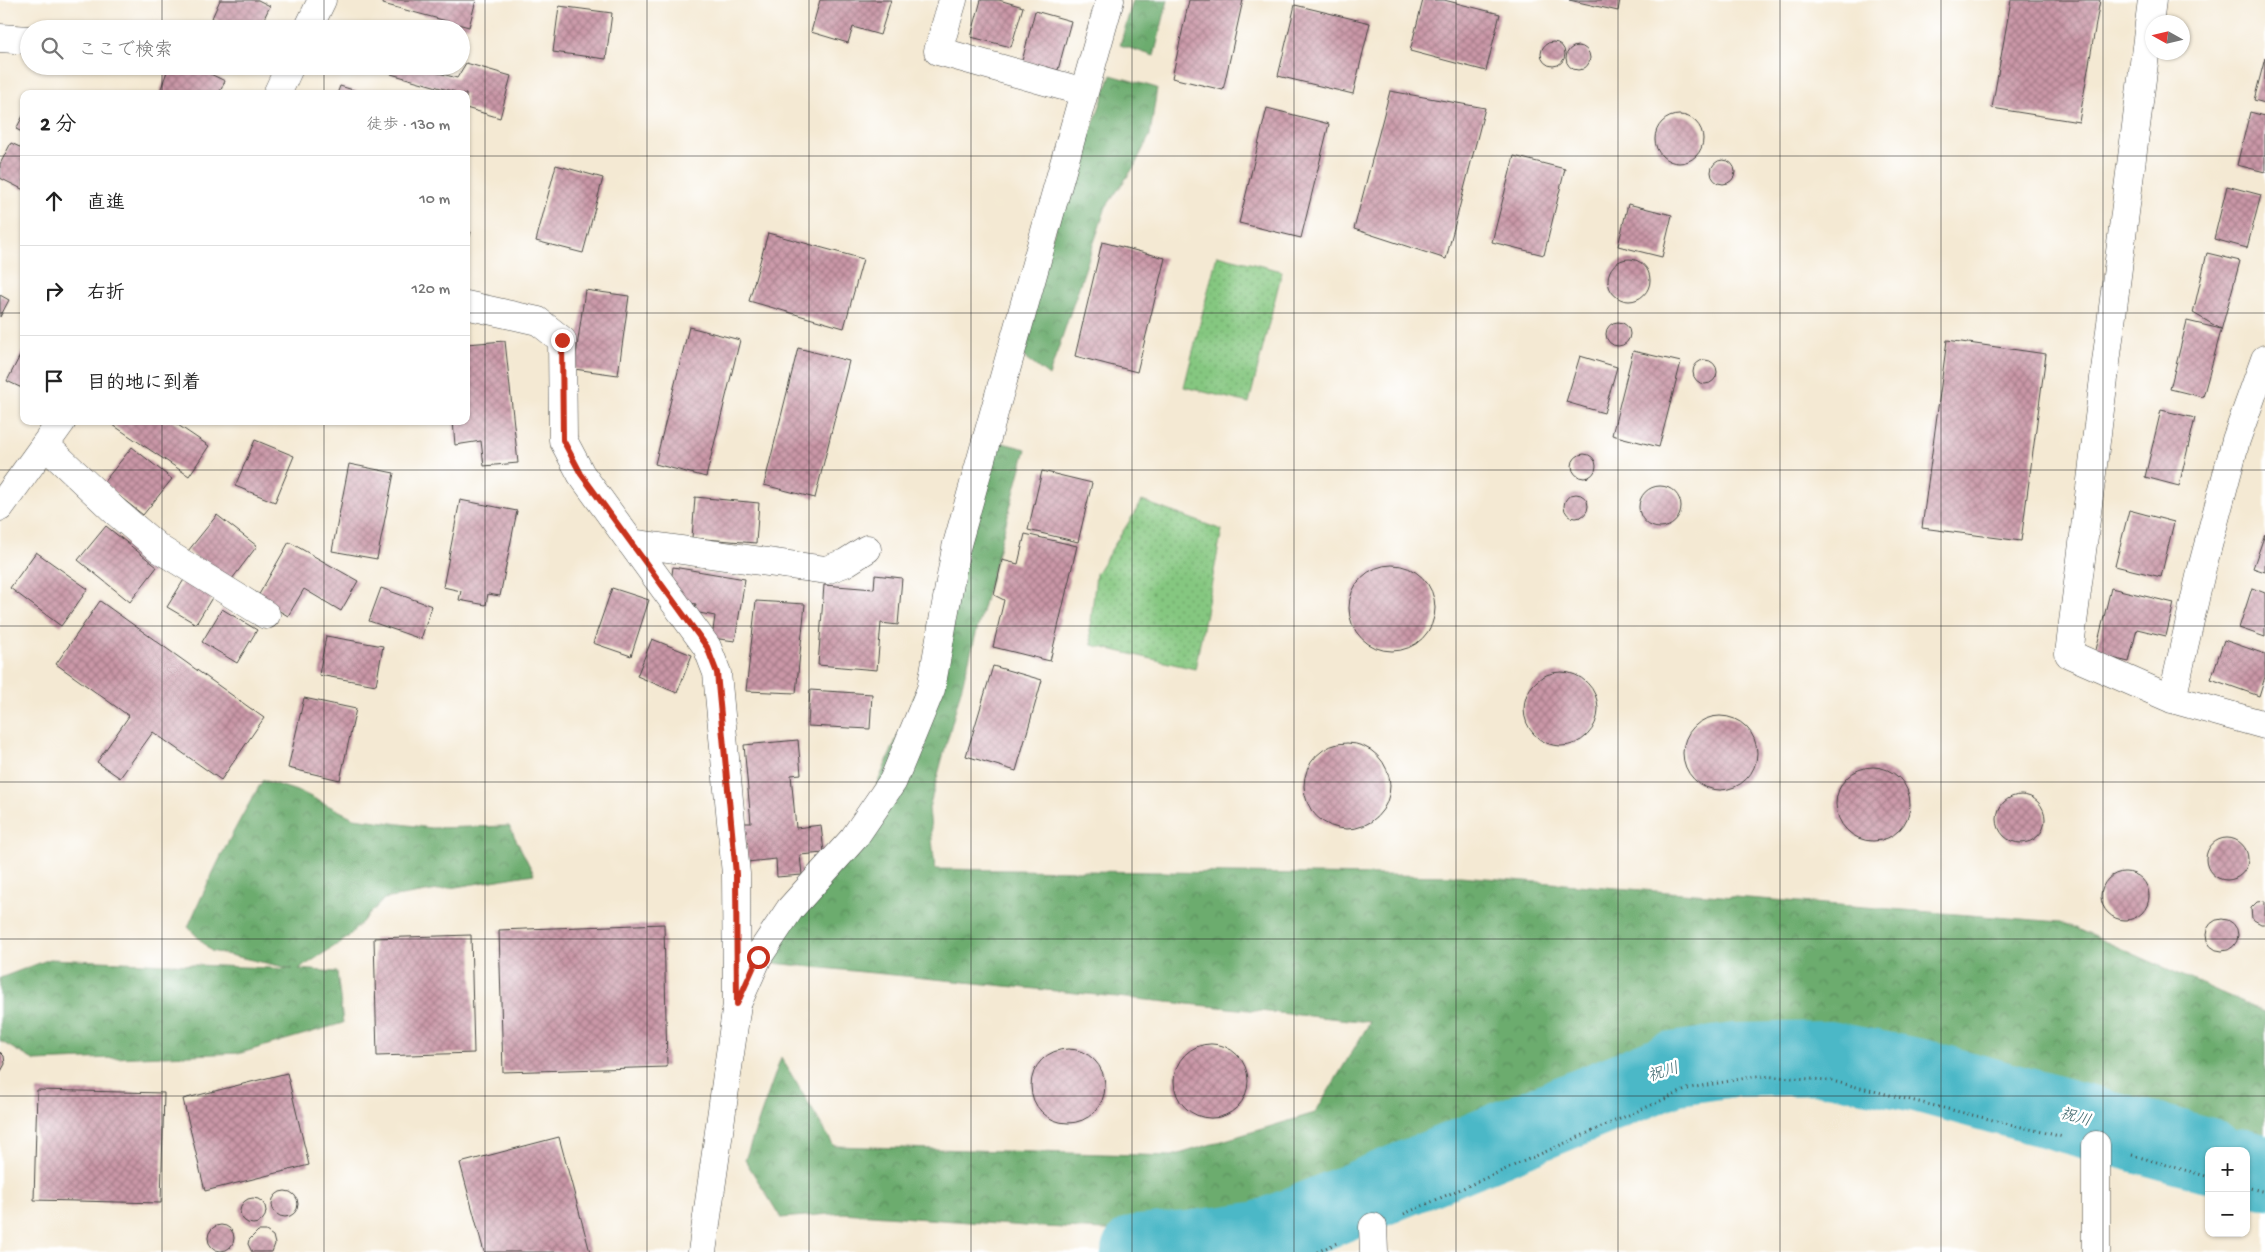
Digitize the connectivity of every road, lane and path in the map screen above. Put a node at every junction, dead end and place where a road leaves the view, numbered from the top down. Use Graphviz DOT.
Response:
graph roads {
  1 [pos="322,0"];
  2 [pos="953,0"];
  3 [pos="1110,0"];
  4 [pos="2152,0"];
  5 [pos="312,20"];
  6 [pos="0,38"];
  7 [pos="20,39"];
  8 [pos="1084,92"];
  9 [pos="470,306"];
  10 [pos="2265,359"];
  11 [pos="59,425"];
  12 [pos="45,445"];
  13 [pos="0,508"];
  14 [pos="631,543"];
  15 [pos="867,549"];
  16 [pos="266,615"];
  17 [pos="2172,699"];
  18 [pos="2265,725"];
  19 [pos="737,1004"];
  20 [pos="2096,1145"];
  21 [pos="2205,1176"];
  22 [pos="2250,1188"];
  23 [pos="2265,1192"];
  24 [pos="1373,1240"];
  25 [pos="702,1252"];
  26 [pos="2096,1252"];
  1 -- 5 [label="street"];
  2 -- 8 [label="street"];
  3 -- 8 [label="street"];
  4 -- 17 [label="street"];
  6 -- 7 [label="street"];
  8 -- 19 [label="street"];
  9 -- 14 [label="street"];
  10 -- 17 [label="street"];
  11 -- 12 [label="street"];
  12 -- 13 [label="street"];
  12 -- 16 [label="street"];
  14 -- 15 [label="street"];
  14 -- 19 [label="street"];
  17 -- 18 [label="street"];
  19 -- 25 [label="street"];
  20 -- 21 [label="path"];
  20 -- 24 [label="path"];
  20 -- 26 [label="street"];
  22 -- 23 [label="path"];
}
